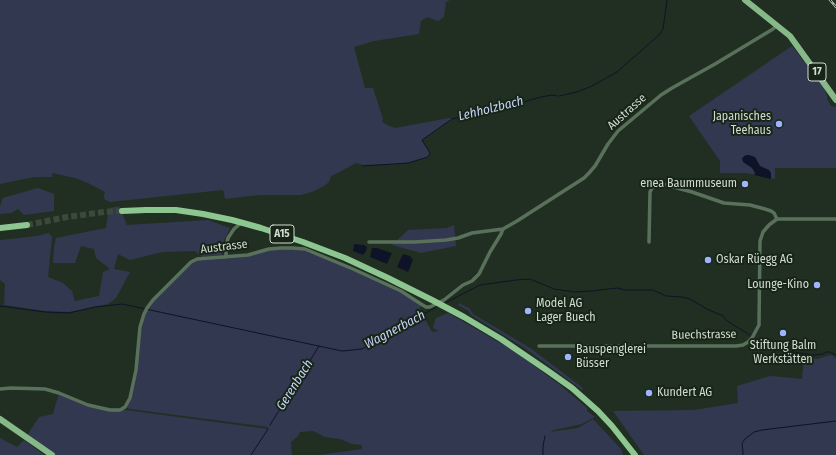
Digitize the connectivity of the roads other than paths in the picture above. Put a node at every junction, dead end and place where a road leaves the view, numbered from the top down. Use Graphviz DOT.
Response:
graph roads {
  1 [pos="745,0"];
  2 [pos="778,25"];
  3 [pos="836,100"];
  4 [pos="122,210"];
  5 [pos="777,219"];
  6 [pos="836,219"];
  7 [pos="242,222"];
  8 [pos="27,225"];
  9 [pos="0,228"];
  10 [pos="503,229"];
  11 [pos="369,242"];
  12 [pos="649,242"];
  13 [pos="226,257"];
  14 [pos="540,346"];
  15 [pos="0,388"];
  16 [pos="0,419"];
  17 [pos="618,433"];
  18 [pos="626,442"];
  19 [pos="52,455"];
  20 [pos="629,455"];
  21 [pos="634,455"];
  22 [pos="638,455"];
  1 -- 2 [label="main road, 17"];
  2 -- 3 [label="main road, 17"];
  2 -- 10 [label="street, Austrasse"];
  4 -- 7 [label="highway, A15"];
  5 -- 6 [label="street"];
  5 -- 12 [label="street"];
  5 -- 14 [label="street, Buechstrasse"];
  7 -- 13 [label="street"];
  7 -- 17 [label="highway, A15"];
  8 -- 9 [label="highway"];
  10 -- 11 [label="street, Austrasse"];
  10 -- 13 [label="street, Austrasse"];
  13 -- 15 [label="street, Austrasse"];
  16 -- 19 [label="main road"];
  17 -- 18 [label="highway, A15"];
  17 -- 20 [label="highway"];
  18 -- 21 [label="highway, A15"];
  18 -- 22 [label="highway"];
}
